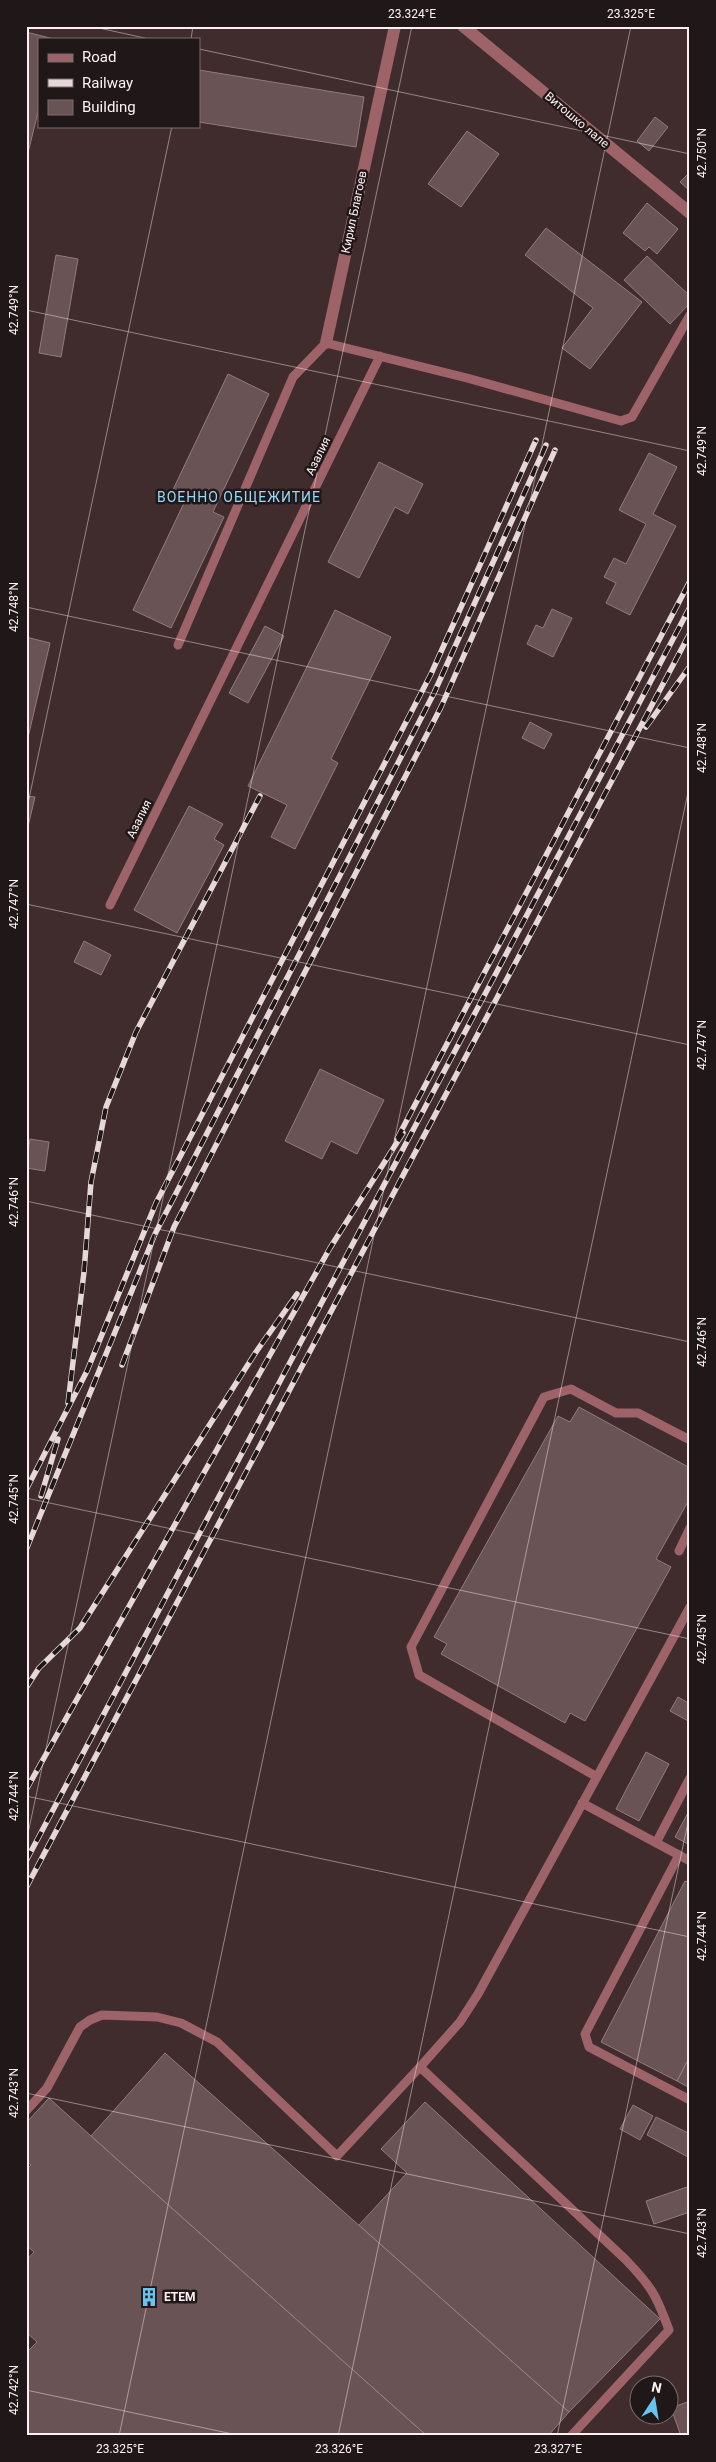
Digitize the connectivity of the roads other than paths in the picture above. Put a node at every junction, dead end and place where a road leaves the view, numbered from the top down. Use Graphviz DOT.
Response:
graph roads {
  1 [pos="394,26"];
  2 [pos="464,26"];
  3 [pos="690,213"];
  4 [pos="690,315"];
  5 [pos="326,343"];
  6 [pos="380,356"];
  7 [pos="178,646"];
  8 [pos="110,905"];
  9 [pos="690,1440"];
  10 [pos="690,1528"];
  11 [pos="680,1551"];
  12 [pos="690,1607"];
  13 [pos="597,1777"];
  14 [pos="690,1778"];
  15 [pos="582,1803"];
  16 [pos="656,1842"];
  17 [pos="679,1855"];
  18 [pos="690,1861"];
  19 [pos="420,2067"];
  20 [pos="690,2100"];
  21 [pos="26,2111"];
  22 [pos="571,2436"];
  1 -- 5 [label="street, Кирил Благоев"];
  2 -- 3 [label="street, Витошко лале"];
  4 -- 6 [label="lane"];
  5 -- 6 [label="lane"];
  5 -- 7 [label="lane"];
  6 -- 8 [label="lane, Азалия"];
  9 -- 13 [label="lane"];
  10 -- 11 [label="lane"];
  12 -- 13 [label="lane"];
  13 -- 15 [label="lane"];
  14 -- 16 [label="lane"];
  15 -- 16 [label="lane"];
  15 -- 19 [label="lane"];
  16 -- 17 [label="lane"];
  17 -- 18 [label="lane"];
  17 -- 20 [label="lane"];
  19 -- 21 [label="lane"];
  19 -- 22 [label="lane"];
}
